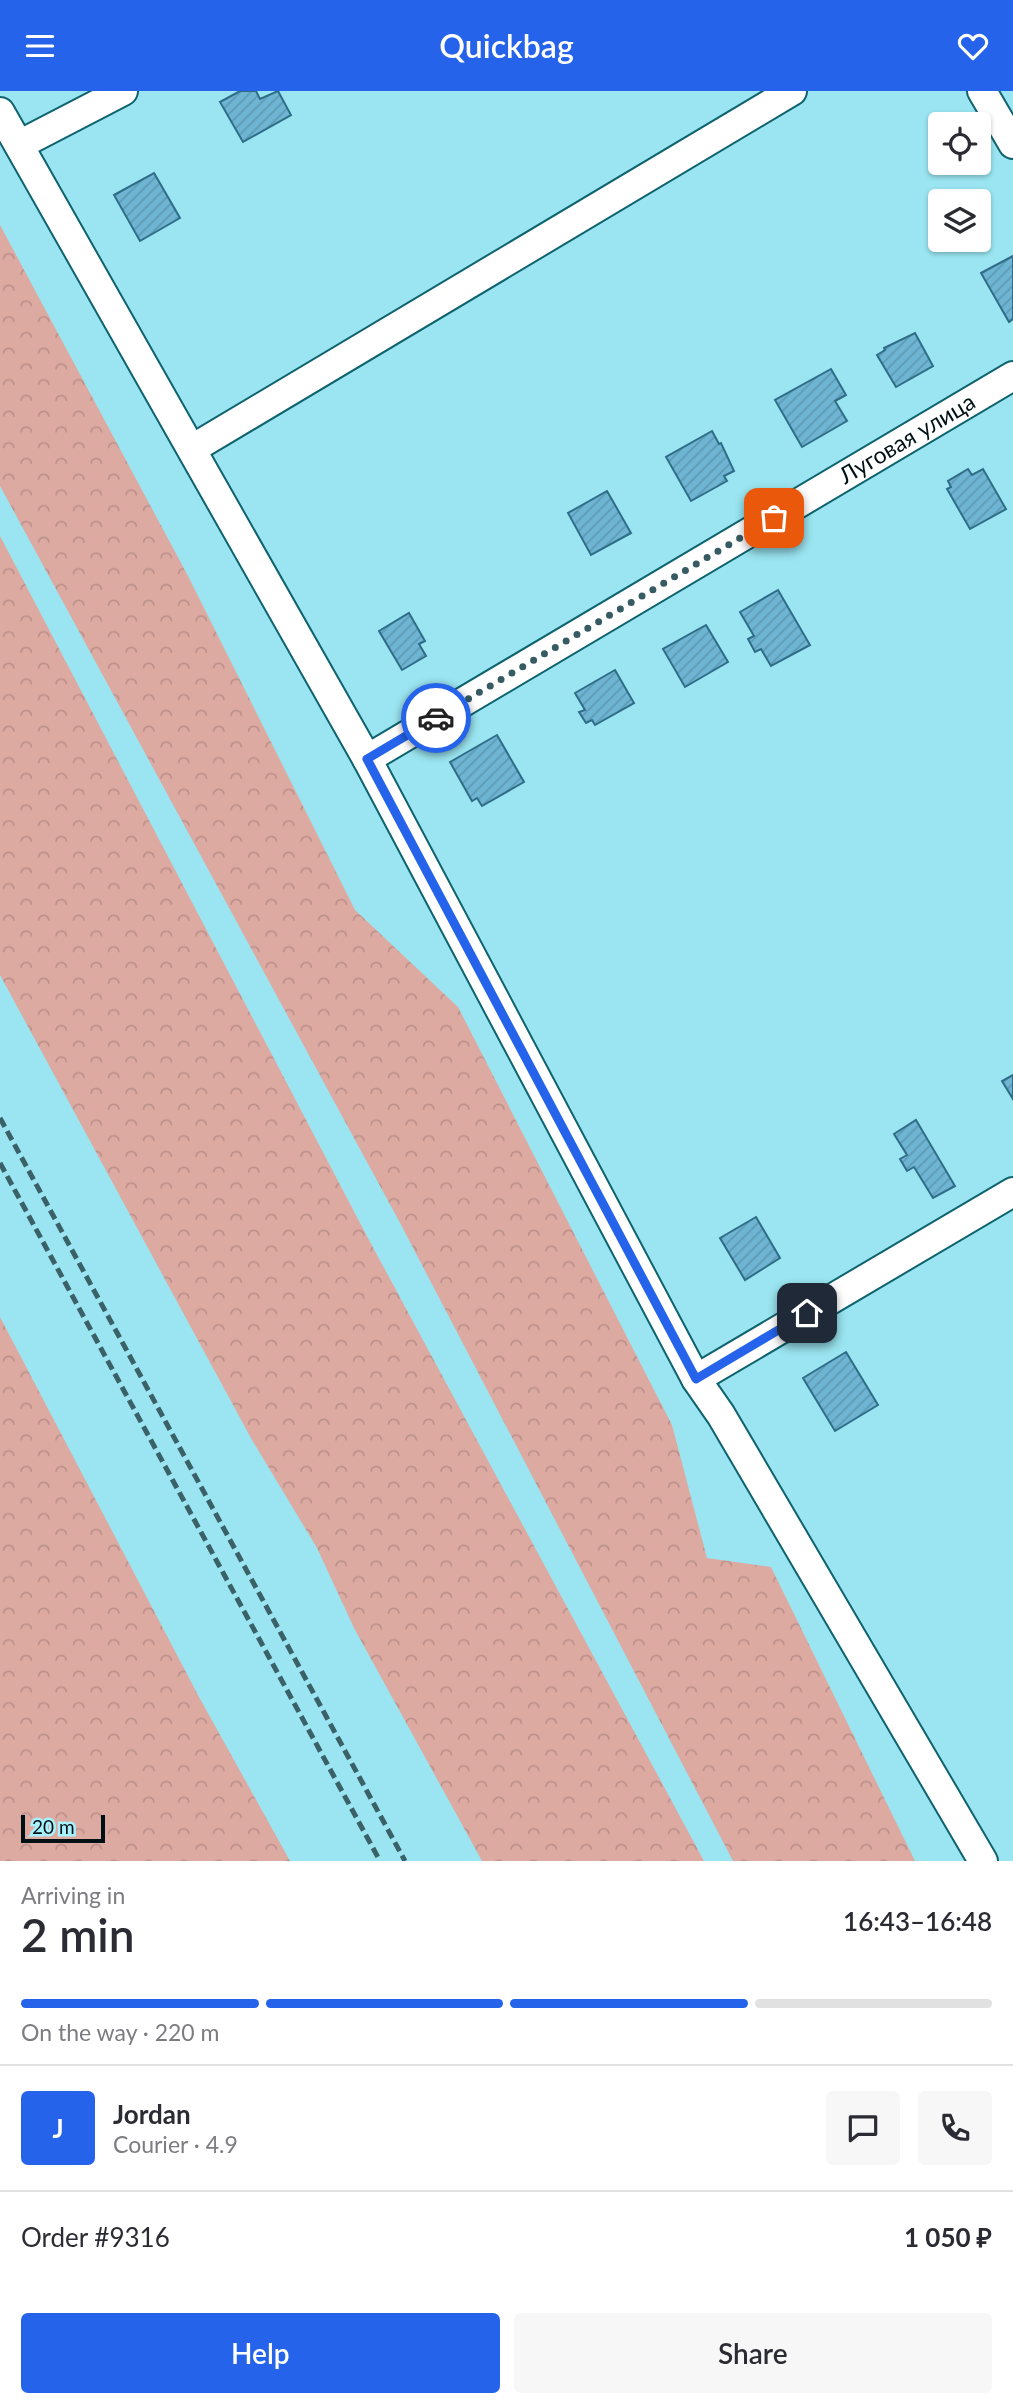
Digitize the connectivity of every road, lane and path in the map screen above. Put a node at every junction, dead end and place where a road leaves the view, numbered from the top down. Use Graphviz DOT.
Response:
graph roads {
  1 [pos="123,91"];
  2 [pos="792,91"];
  3 [pos="982,91"];
  4 [pos="0,112"];
  5 [pos="1013,144"];
  6 [pos="19,145"];
  7 [pos="1013,376"];
  8 [pos="192,449"];
  9 [pos="367,759"];
  10 [pos="1013,1192"];
  11 [pos="696,1379"];
  12 [pos="983,1861"];
  1 -- 6 [label="street"];
  2 -- 8 [label="street"];
  3 -- 5 [label="street"];
  4 -- 6 [label="street"];
  6 -- 8 [label="street"];
  7 -- 9 [label="street, Луговая улица"];
  8 -- 9 [label="street"];
  9 -- 11 [label="street"];
  10 -- 11 [label="street"];
  11 -- 12 [label="street"];
}
